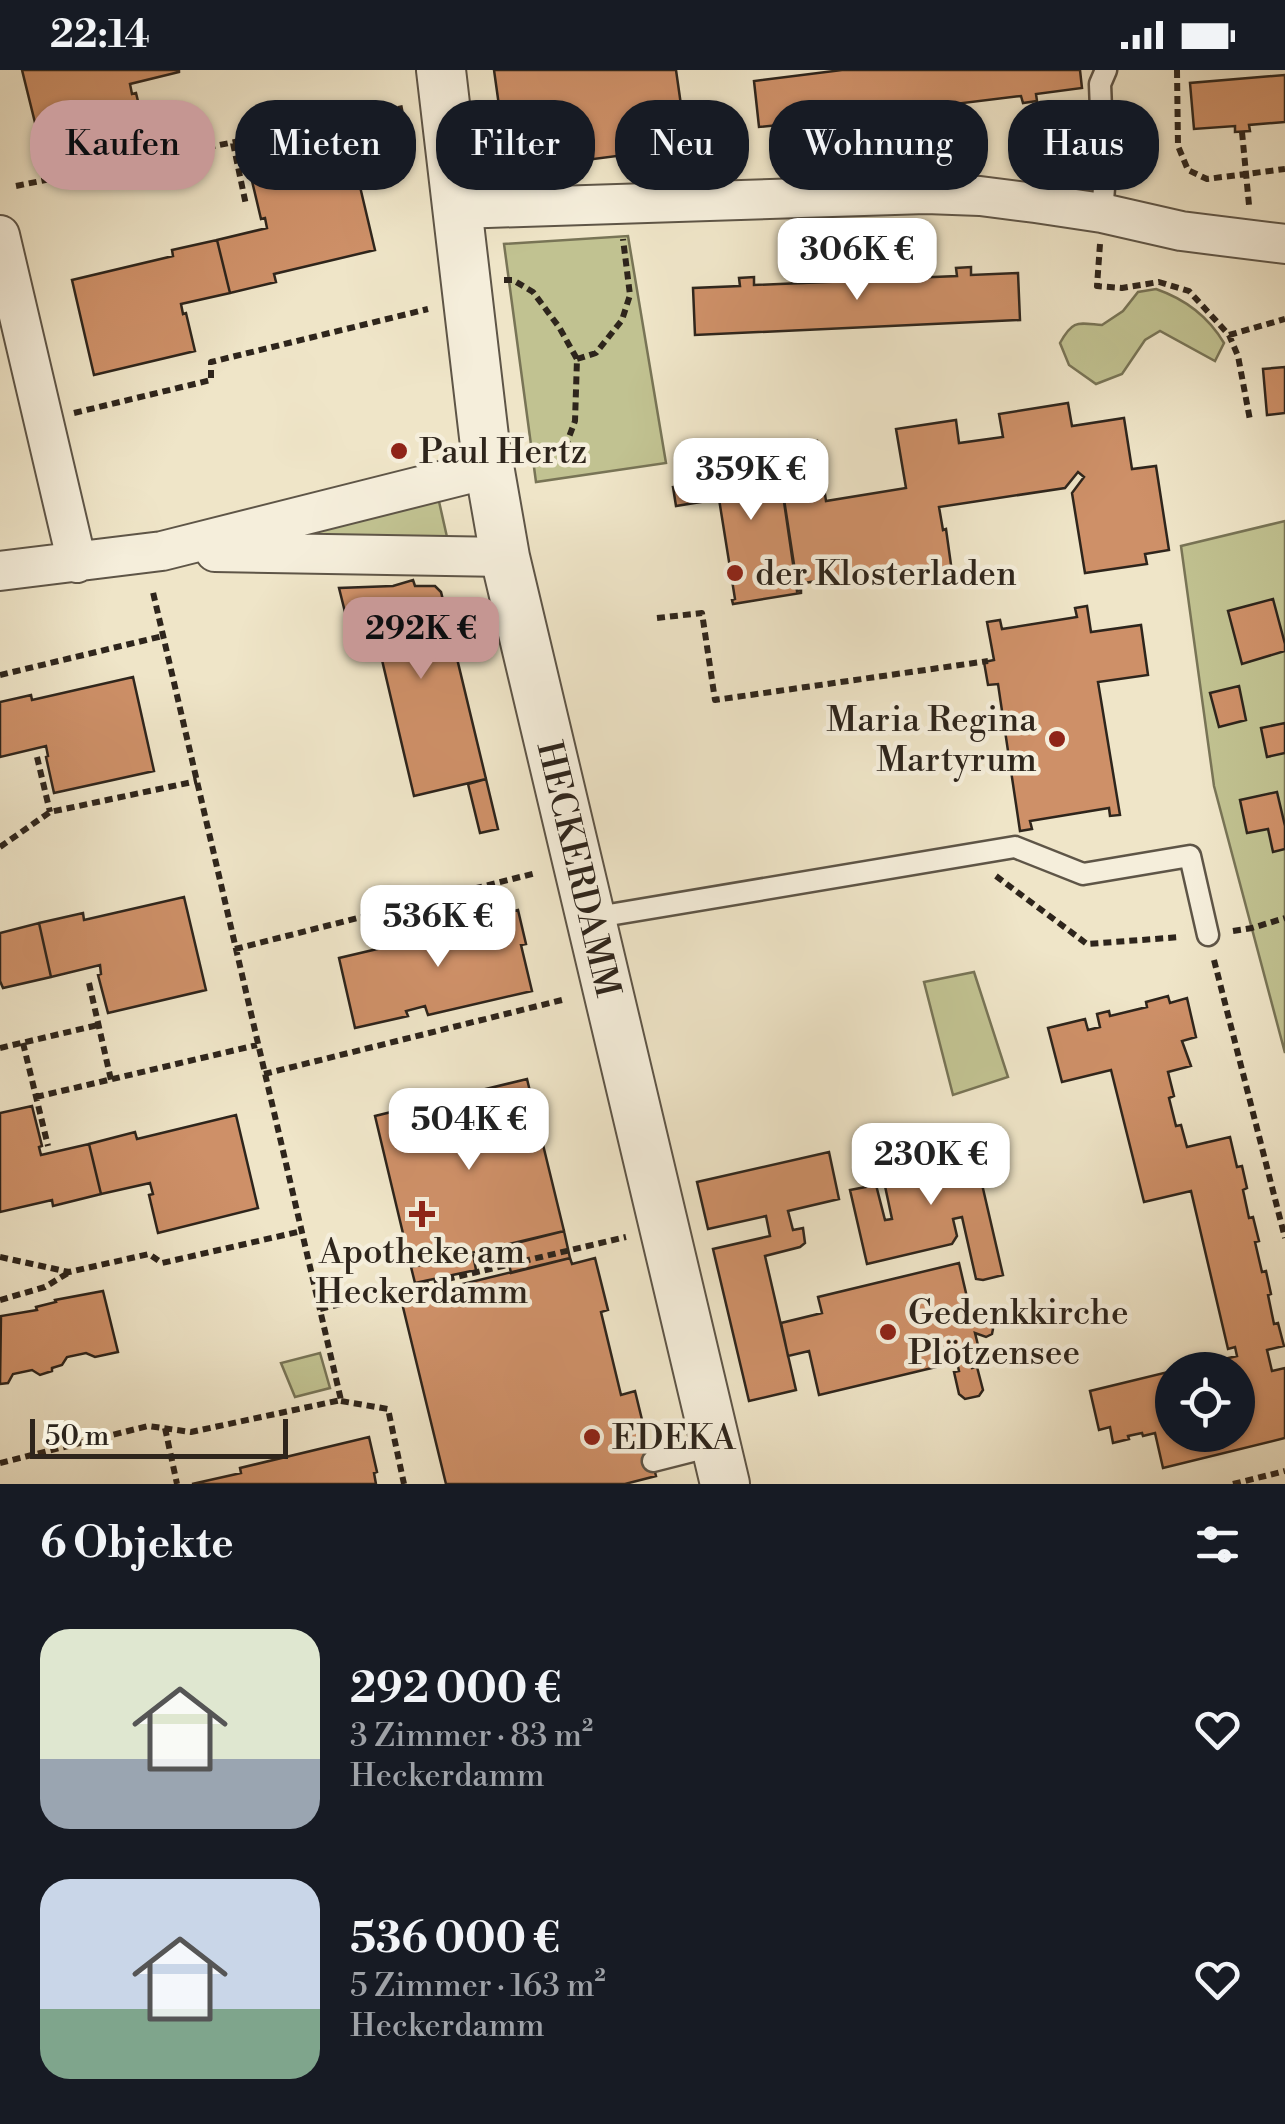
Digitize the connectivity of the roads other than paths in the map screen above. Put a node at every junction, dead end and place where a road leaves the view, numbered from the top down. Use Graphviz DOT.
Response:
graph roads {
  1 [pos="441,70"];
  2 [pos="1106,70"];
  3 [pos="458,209"];
  4 [pos="1101,226"];
  5 [pos="0,235"];
  6 [pos="1285,244"];
  7 [pos="505,467"];
  8 [pos="505,557"];
  9 [pos="77,563"];
  10 [pos="157,568"];
  11 [pos="0,571"];
  12 [pos="591,918"];
  13 [pos="1208,935"];
  14 [pos="652,1462"];
  15 [pos="721,1464"];
  1 -- 3 [label="street, HECKERDAMM"];
  2 -- 4 [label="lane"];
  3 -- 4 [label="street"];
  3 -- 7 [label="street, HECKERDAMM"];
  4 -- 6 [label="street"];
  5 -- 9 [label="street"];
  7 -- 8 [label="street, HECKERDAMM"];
  7 -- 10 [label="street"];
  8 -- 10 [label="street"];
  8 -- 12 [label="street, HECKERDAMM"];
  9 -- 10 [label="street"];
  9 -- 11 [label="street"];
  12 -- 13 [label="lane"];
  12 -- 15 [label="street, HECKERDAMM"];
  14 -- 15 [label="lane"];
}
